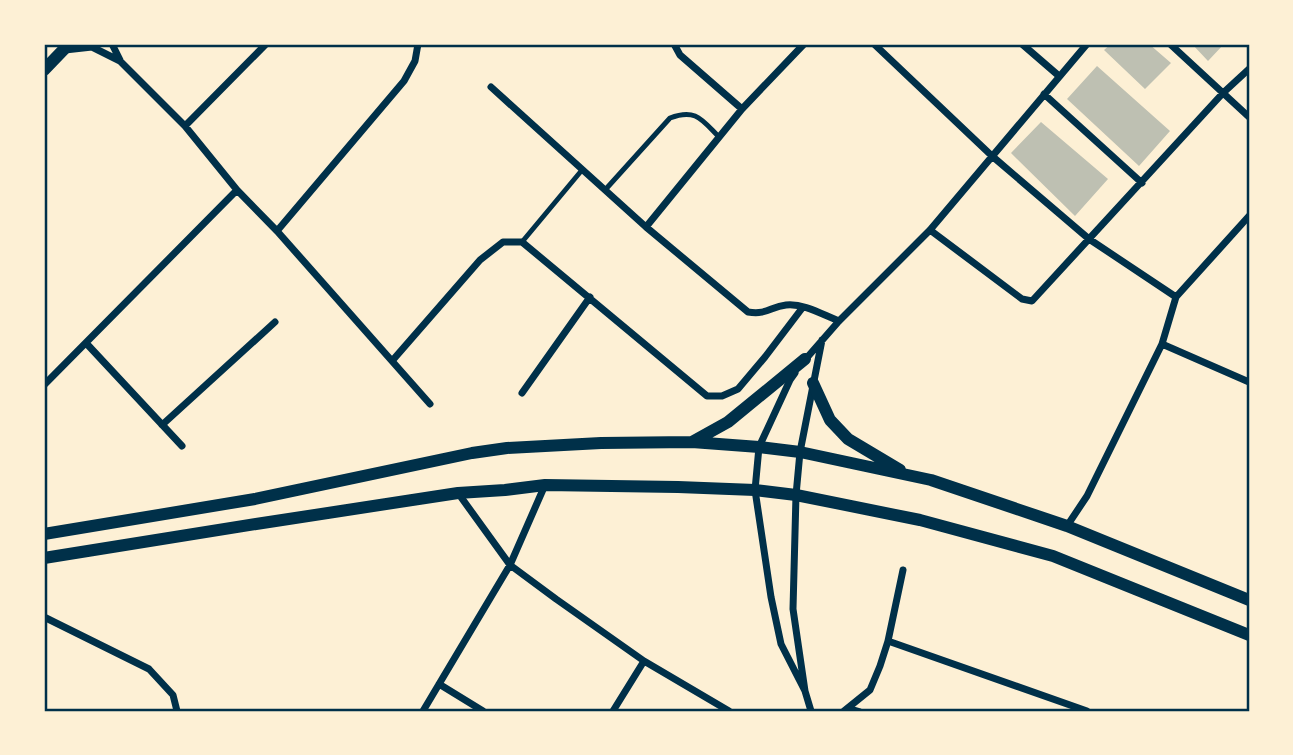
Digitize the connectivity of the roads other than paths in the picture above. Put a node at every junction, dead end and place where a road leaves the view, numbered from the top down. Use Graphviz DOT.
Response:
graph roads {
  1 [pos="112,44"];
  2 [pos="266,44"];
  3 [pos="418,44"];
  4 [pos="674,44"];
  5 [pos="804,44"];
  6 [pos="874,44"];
  7 [pos="1022,44"];
  8 [pos="1087,44"];
  9 [pos="1170,44"];
  10 [pos="66,47"];
  11 [pos="120,61"];
  12 [pos="1249,69"];
  13 [pos="44,70"];
  14 [pos="1059,76"];
  15 [pos="491,87"];
  16 [pos="1223,93"];
  17 [pos="1044,94"];
  18 [pos="742,109"];
  19 [pos="1249,117"];
  20 [pos="185,126"];
  21 [pos="719,137"];
  22 [pos="992,156"];
  23 [pos="582,170"];
  24 [pos="1142,183"];
  25 [pos="237,190"];
  26 [pos="605,190"];
  27 [pos="1249,216"];
  28 [pos="646,227"];
  29 [pos="930,230"];
  30 [pos="277,231"];
  31 [pos="1089,239"];
  32 [pos="522,242"];
  33 [pos="590,297"];
  34 [pos="1176,297"];
  35 [pos="803,307"];
  36 [pos="839,321"];
  37 [pos="275,322"];
  38 [pos="822,340"];
  39 [pos="86,343"];
  40 [pos="1162,344"];
  41 [pos="805,359"];
  42 [pos="393,361"];
  43 [pos="1249,382"];
  44 [pos="813,383"];
  45 [pos="44,385"];
  46 [pos="522,394"];
  47 [pos="430,404"];
  48 [pos="162,425"];
  49 [pos="692,442"];
  50 [pos="182,446"];
  51 [pos="759,447"];
  52 [pos="800,452"];
  53 [pos="909,475"];
  54 [pos="545,485"];
  55 [pos="755,491"];
  56 [pos="458,493"];
  57 [pos="796,495"];
  58 [pos="1067,526"];
  59 [pos="44,534"];
  60 [pos="44,558"];
  61 [pos="510,565"];
  62 [pos="903,570"];
  63 [pos="1249,600"];
  64 [pos="44,617"];
  65 [pos="1249,635"];
  66 [pos="888,641"];
  67 [pos="644,661"];
  68 [pos="439,684"];
  69 [pos="805,691"];
  70 [pos="847,709"];
  71 [pos="177,711"];
  72 [pos="423,711"];
  73 [pos="483,711"];
  74 [pos="613,711"];
  75 [pos="729,711"];
  76 [pos="811,711"];
  77 [pos="860,711"];
  78 [pos="1087,711"];
  1 -- 11 [label="street"];
  2 -- 20 [label="street"];
  3 -- 30 [label="street"];
  4 -- 18 [label="street"];
  5 -- 18 [label="street"];
  6 -- 22 [label="street"];
  7 -- 14 [label="street"];
  8 -- 14 [label="street"];
  9 -- 16 [label="street"];
  10 -- 11 [label="street"];
  10 -- 13 [label="street"];
  11 -- 20 [label="street"];
  12 -- 16 [label="street"];
  14 -- 17 [label="street"];
  15 -- 23 [label="street"];
  16 -- 19 [label="street"];
  16 -- 24 [label="street"];
  17 -- 22 [label="street"];
  17 -- 24 [label="street"];
  18 -- 21 [label="street"];
  20 -- 25 [label="street"];
  21 -- 26 [label="lane"];
  21 -- 28 [label="street"];
  22 -- 29 [label="street"];
  22 -- 31 [label="street"];
  23 -- 26 [label="street"];
  23 -- 32 [label="lane"];
  24 -- 31 [label="street"];
  25 -- 30 [label="street"];
  25 -- 39 [label="street"];
  26 -- 28 [label="street"];
  27 -- 34 [label="street"];
  28 -- 35 [label="street"];
  29 -- 31 [label="street"];
  29 -- 36 [label="street"];
  30 -- 42 [label="street"];
  31 -- 34 [label="street"];
  32 -- 33 [label="street"];
  32 -- 42 [label="street"];
  33 -- 35 [label="street"];
  33 -- 46 [label="street"];
  34 -- 40 [label="street"];
  35 -- 36 [label="street"];
  36 -- 38 [label="street"];
  37 -- 48 [label="street"];
  38 -- 41 [label="street"];
  38 -- 44 [label="street"];
  39 -- 45 [label="street"];
  39 -- 48 [label="street"];
  40 -- 43 [label="street"];
  40 -- 58 [label="street"];
  41 -- 49 [label="street"];
  41 -- 51 [label="street"];
  42 -- 47 [label="street"];
  44 -- 52 [label="street"];
  44 -- 53 [label="street"];
  48 -- 50 [label="street"];
  49 -- 51 [label="street"];
  49 -- 59 [label="street"];
  51 -- 52 [label="street"];
  51 -- 55 [label="street"];
  52 -- 53 [label="street"];
  52 -- 57 [label="street"];
  53 -- 58 [label="street"];
  54 -- 55 [label="street"];
  54 -- 56 [label="street"];
  54 -- 61 [label="street"];
  55 -- 57 [label="street"];
  55 -- 69 [label="street"];
  56 -- 60 [label="street"];
  56 -- 61 [label="street"];
  57 -- 65 [label="street"];
  57 -- 69 [label="street"];
  58 -- 63 [label="street"];
  61 -- 67 [label="street"];
  61 -- 68 [label="street"];
  62 -- 66 [label="street"];
  64 -- 71 [label="street"];
  66 -- 70 [label="street"];
  66 -- 78 [label="street"];
  67 -- 74 [label="street"];
  67 -- 75 [label="street"];
  68 -- 72 [label="street"];
  68 -- 73 [label="street"];
  69 -- 76 [label="street"];
  70 -- 77 [label="lane"];
}
